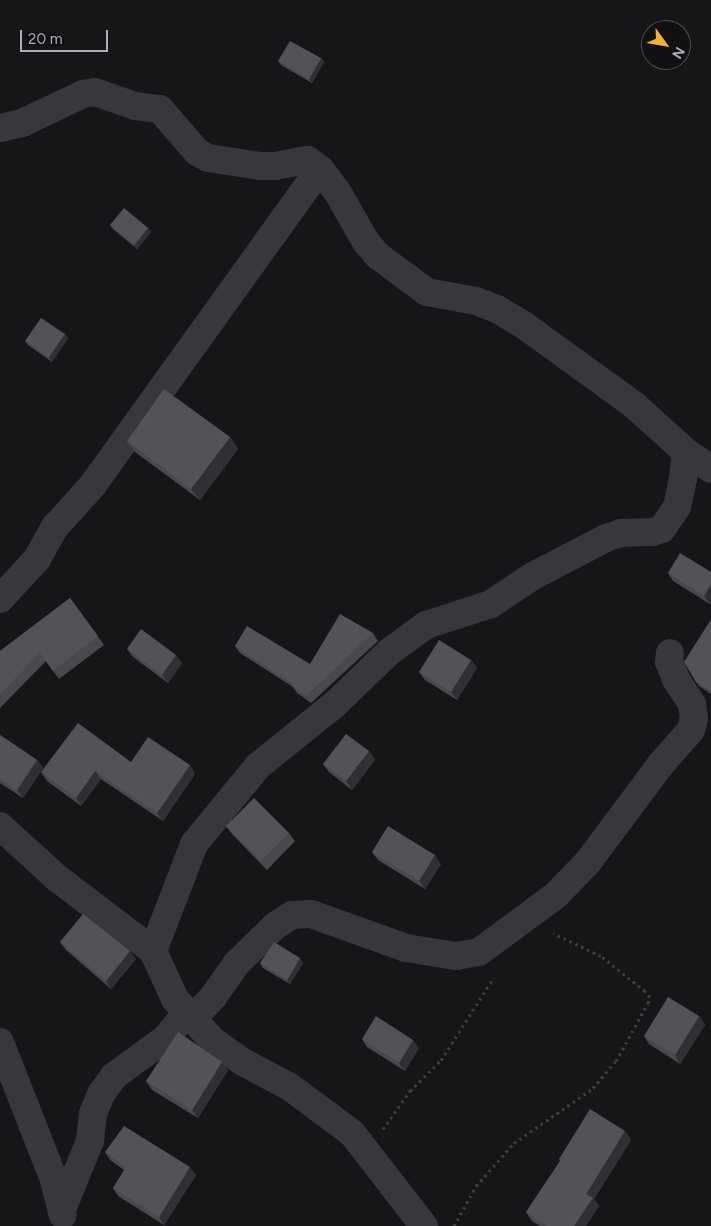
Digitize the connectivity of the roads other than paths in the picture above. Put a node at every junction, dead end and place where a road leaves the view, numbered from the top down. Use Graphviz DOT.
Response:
graph roads {
  1 [pos="0,128"];
  2 [pos="320,169"];
  3 [pos="686,452"];
  4 [pos="711,469"];
  5 [pos="0,599"];
  6 [pos="670,653"];
  7 [pos="0,826"];
  8 [pos="153,951"];
  9 [pos="190,1015"];
  10 [pos="0,1042"];
  11 [pos="63,1217"];
  12 [pos="424,1226"];
  1 -- 2 [label="street"];
  2 -- 3 [label="street"];
  2 -- 5 [label="street"];
  3 -- 4 [label="street"];
  3 -- 8 [label="street"];
  6 -- 9 [label="street"];
  7 -- 8 [label="street"];
  8 -- 9 [label="street"];
  9 -- 11 [label="street"];
  9 -- 12 [label="street"];
  10 -- 11 [label="street"];
}
